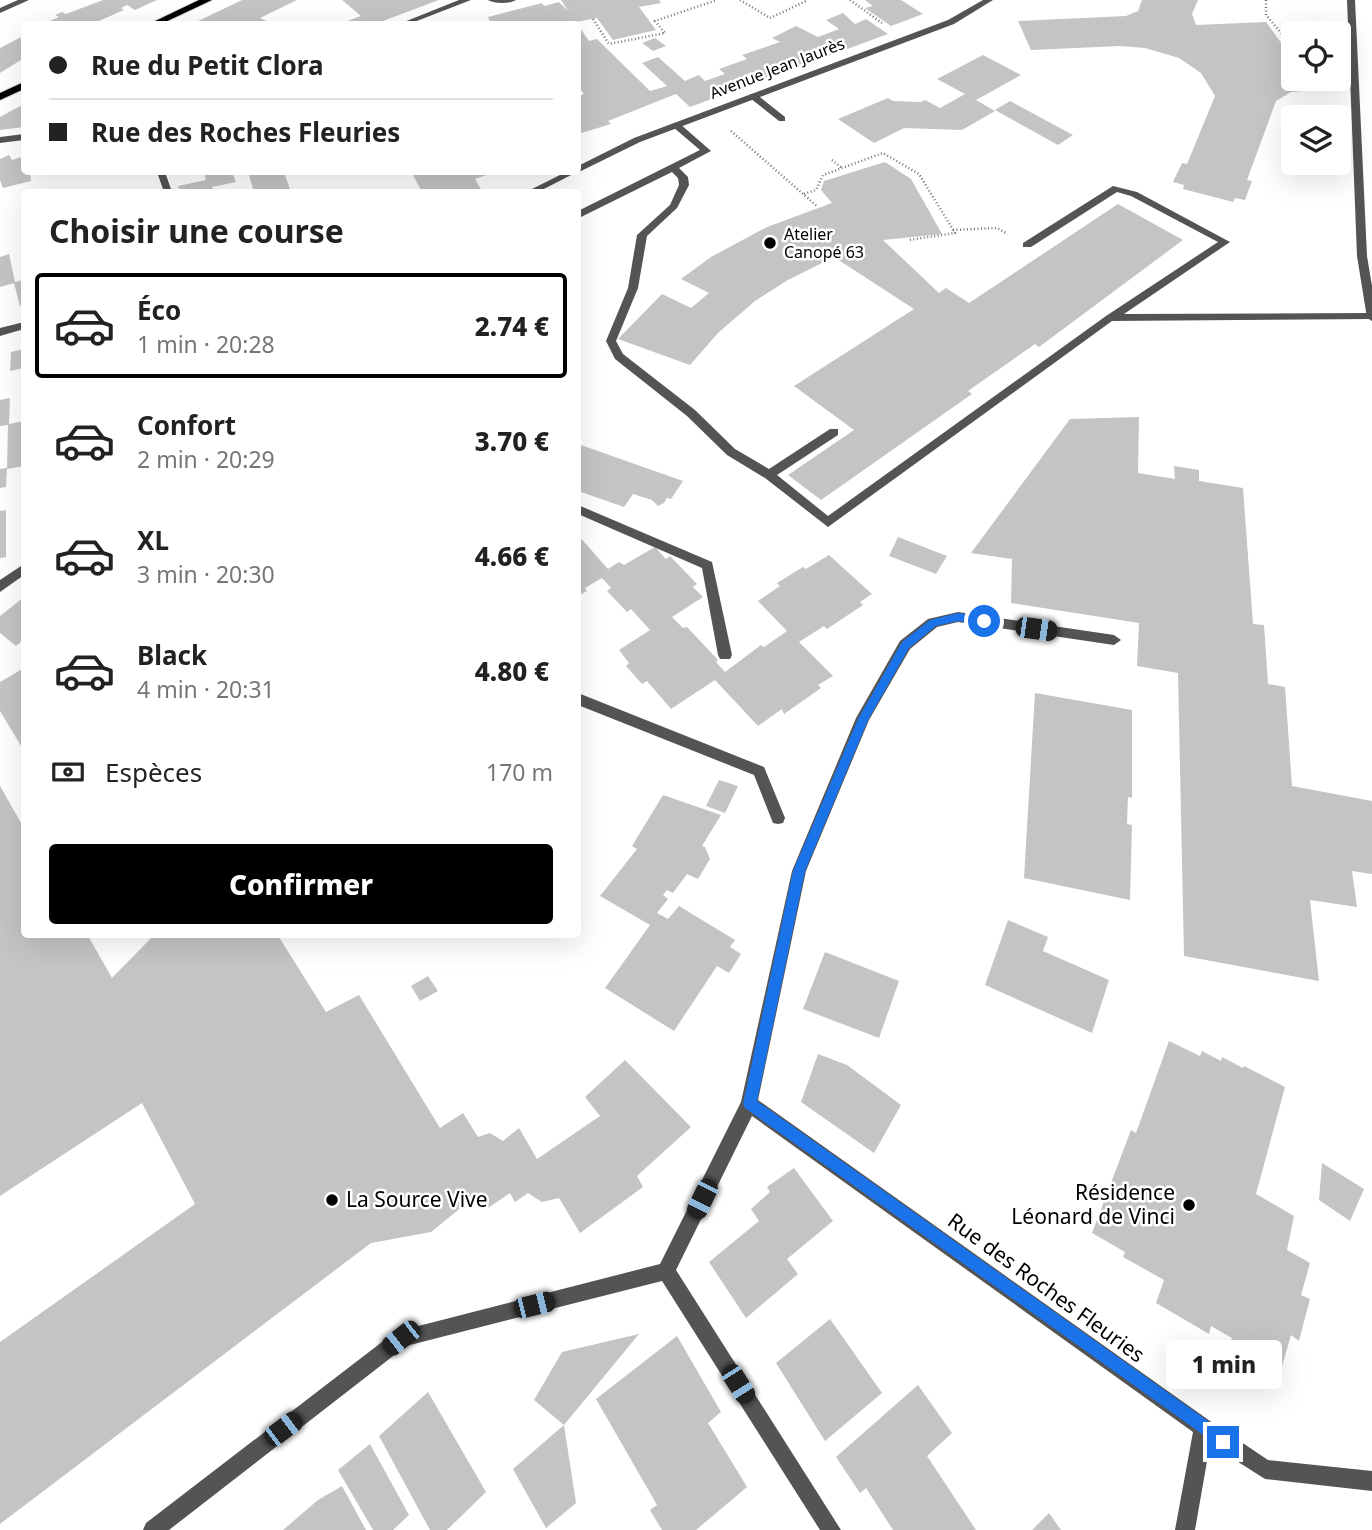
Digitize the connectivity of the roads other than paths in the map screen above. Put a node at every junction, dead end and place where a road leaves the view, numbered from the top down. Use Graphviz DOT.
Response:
graph roads {
  1 [pos="25,0"];
  2 [pos="206,0"];
  3 [pos="467,0"];
  4 [pos="492,0"];
  5 [pos="512,0"];
  6 [pos="989,0"];
  7 [pos="1351,0"];
  8 [pos="0,11"];
  9 [pos="160,21"];
  10 [pos="411,21"];
  11 [pos="21,86"];
  12 [pos="753,96"];
  13 [pos="0,97"];
  14 [pos="782,119"];
  15 [pos="676,125"];
  16 [pos="21,137"];
  17 [pos="0,140"];
  18 [pos="581,167"];
  19 [pos="674,169"];
  20 [pos="566,175"];
  21 [pos="537,189"];
  22 [pos="581,213"];
  23 [pos="1027,245"];
  24 [pos="1372,317"];
  25 [pos="1110,318"];
  26 [pos="21,327"];
  27 [pos="0,332"];
  28 [pos="834,432"];
  29 [pos="769,475"];
  30 [pos="581,510"];
  31 [pos="21,571"];
  32 [pos="0,587"];
  33 [pos="1114,640"];
  34 [pos="725,655"];
  35 [pos="581,700"];
  36 [pos="778,818"];
  37 [pos="749,1104"];
  38 [pos="666,1271"];
  39 [pos="1203,1428"];
  40 [pos="1372,1480"];
  41 [pos="153,1530"];
  42 [pos="831,1530"];
  43 [pos="1185,1530"];
  1 -- 8 [label="street"];
  2 -- 9 [label="main road"];
  3 -- 10 [label="street"];
  4 -- 5 [label="street"];
  6 -- 12 [label="street, Avenue Jean Jaurès"];
  7 -- 24 [label="street"];
  11 -- 13 [label="main road"];
  12 -- 14 [label="street"];
  12 -- 15 [label="street, Avenue Jean Jaurès"];
  15 -- 18 [label="street, Avenue Jean Jaurès"];
  15 -- 19 [label="street"];
  16 -- 17 [label="street"];
  19 -- 22 [label="street"];
  19 -- 29 [label="street"];
  20 -- 21 [label="street"];
  23 -- 25 [label="street"];
  24 -- 25 [label="street"];
  25 -- 29 [label="street"];
  26 -- 27 [label="street"];
  28 -- 29 [label="street"];
  30 -- 34 [label="street"];
  31 -- 32 [label="street"];
  33 -- 37 [label="street"];
  35 -- 36 [label="street"];
  37 -- 38 [label="street"];
  37 -- 39 [label="street, Rue des Roches Fleuries"];
  38 -- 41 [label="street"];
  38 -- 42 [label="street"];
  39 -- 40 [label="street, Rue des Roches Fleuries"];
  39 -- 43 [label="street"];
}
